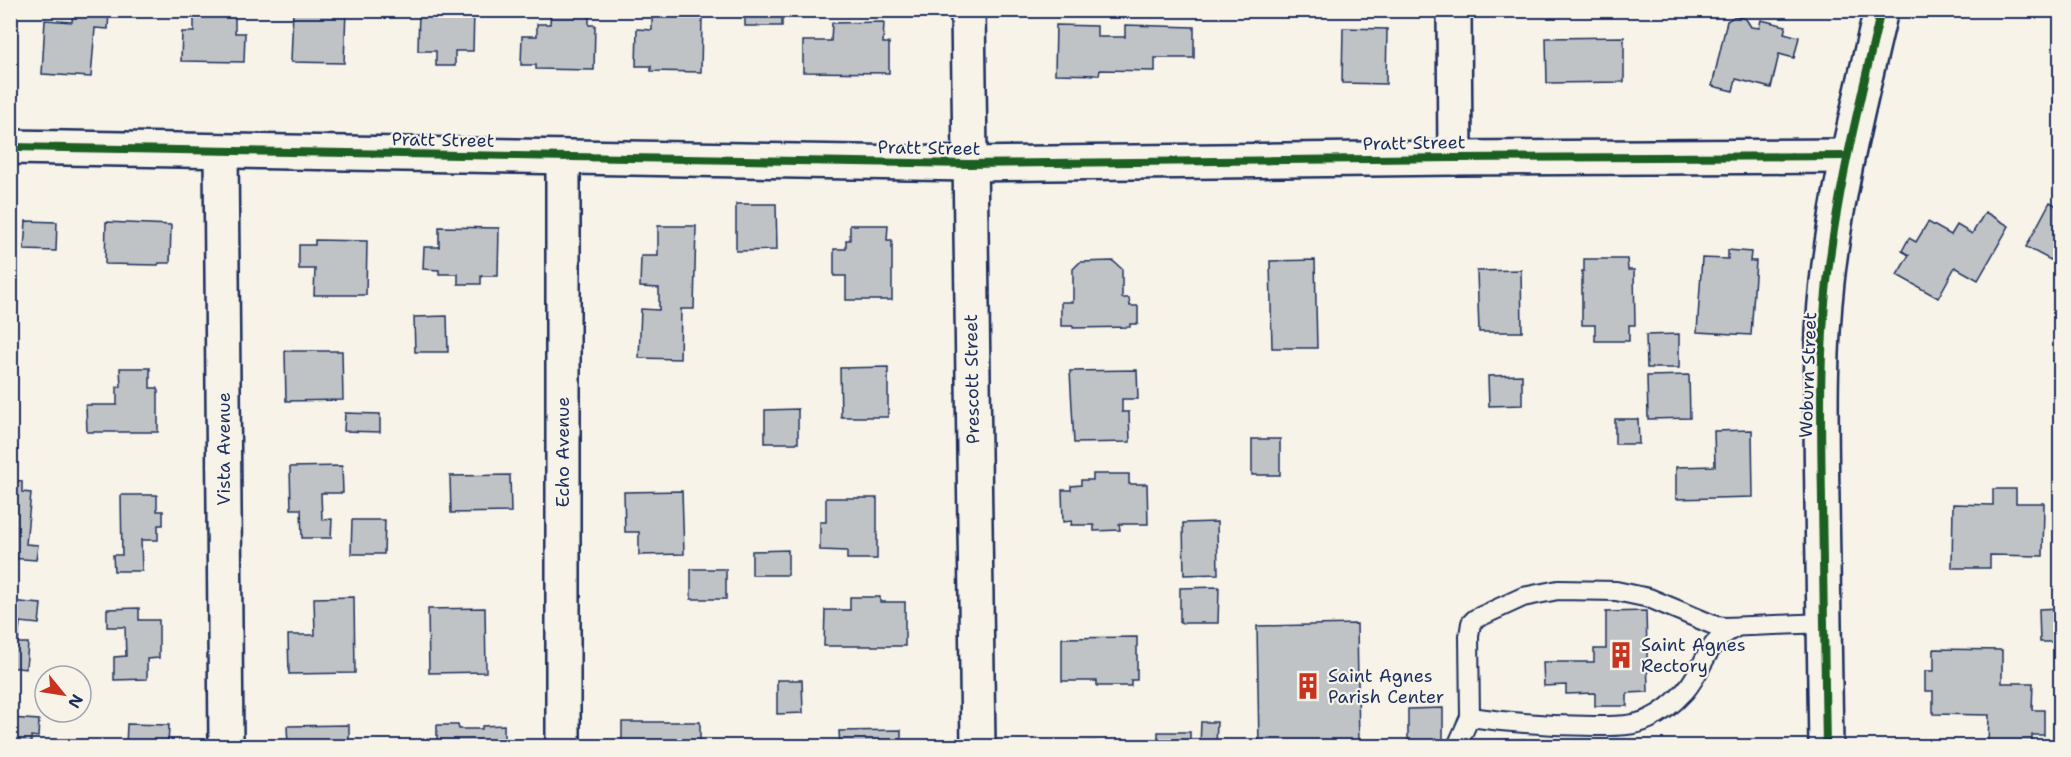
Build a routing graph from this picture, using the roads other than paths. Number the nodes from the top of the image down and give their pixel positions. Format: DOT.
graph roads {
  1 [pos="968,10"];
  2 [pos="1454,10"];
  3 [pos="1881,10"];
  4 [pos="10,147"];
  5 [pos="221,151"];
  6 [pos="1847,156"];
  7 [pos="563,157"];
  8 [pos="1455,158"];
  9 [pos="969,164"];
  10 [pos="1824,623"];
  11 [pos="1735,628"];
  12 [pos="1470,717"];
  13 [pos="226,747"];
  14 [pos="563,747"];
  15 [pos="978,747"];
  16 [pos="1457,747"];
  17 [pos="1826,747"];
  1 -- 9 [label="street, Prescott Street"];
  2 -- 8 [label="street"];
  3 -- 6 [label="street, Woburn Street"];
  4 -- 5 [label="street, Pratt Street"];
  5 -- 7 [label="street, Pratt Street"];
  5 -- 13 [label="street, Vista Avenue"];
  6 -- 8 [label="street, Pratt Street"];
  6 -- 10 [label="street, Woburn Street"];
  7 -- 9 [label="street, Pratt Street"];
  7 -- 14 [label="street, Echo Avenue"];
  8 -- 9 [label="street, Pratt Street"];
  9 -- 15 [label="street, Prescott Street"];
  10 -- 11 [label="lane"];
  10 -- 17 [label="street, Woburn Street"];
  11 -- 12 [label="lane"];
  11 -- 12 [label="lane"];
  12 -- 16 [label="lane"];
}
